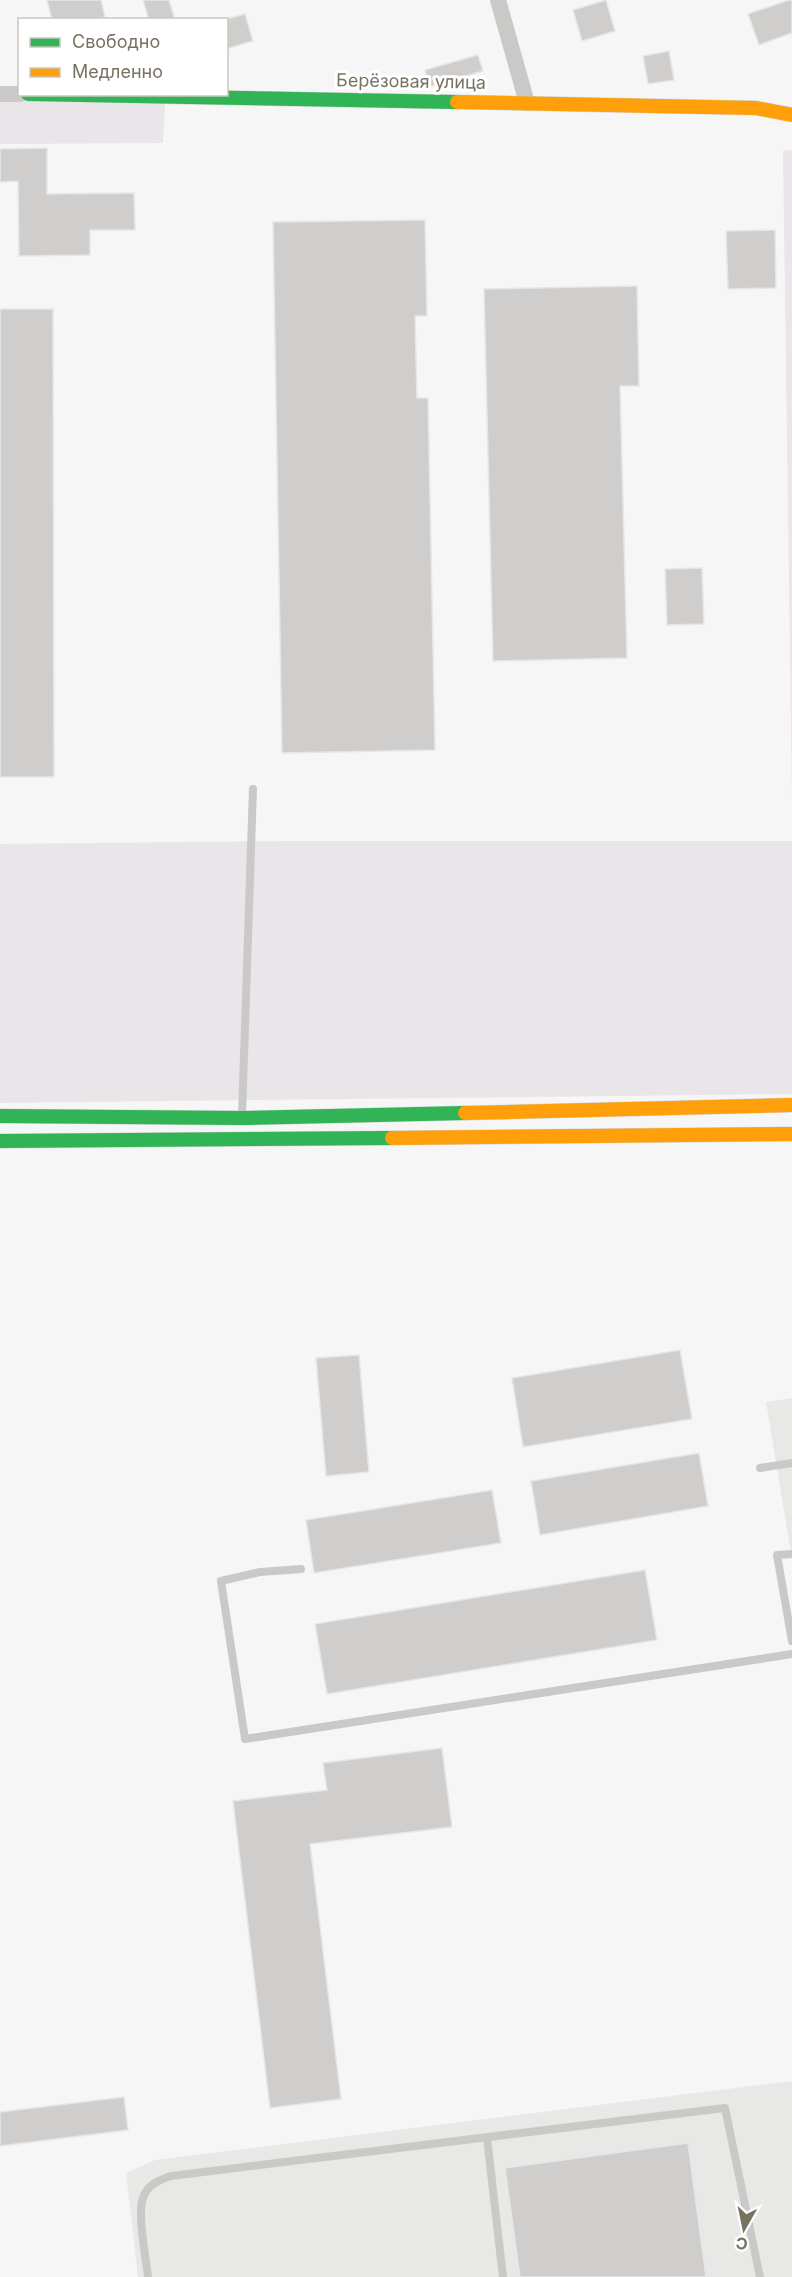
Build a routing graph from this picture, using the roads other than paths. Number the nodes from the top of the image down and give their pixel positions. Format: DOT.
graph roads {
  1 [pos="498,0"];
  2 [pos="0,94"];
  3 [pos="18,94"];
  4 [pos="139,96"];
  5 [pos="528,103"];
  6 [pos="792,115"];
  7 [pos="253,789"];
  8 [pos="792,1105"];
  9 [pos="0,1116"];
  10 [pos="242,1118"];
  11 [pos="792,1134"];
  12 [pos="0,1141"];
  13 [pos="792,1463"];
  14 [pos="760,1468"];
  15 [pos="792,1554"];
  16 [pos="301,1569"];
  17 [pos="792,1641"];
  18 [pos="792,1654"];
  19 [pos="487,2138"];
  20 [pos="148,2277"];
  21 [pos="503,2277"];
  22 [pos="760,2277"];
  1 -- 5 [label="street"];
  2 -- 3 [label="street"];
  4 -- 5 [label="main road, Берёзовая улица"];
  5 -- 6 [label="main road, Берёзовая улица"];
  7 -- 10 [label="lane"];
  8 -- 10 [label="main road"];
  9 -- 10 [label="main road"];
  11 -- 12 [label="main road"];
  13 -- 14 [label="lane"];
  15 -- 17 [label="lane"];
  16 -- 18 [label="lane"];
  19 -- 20 [label="lane"];
  19 -- 21 [label="lane"];
  19 -- 22 [label="lane"];
}
